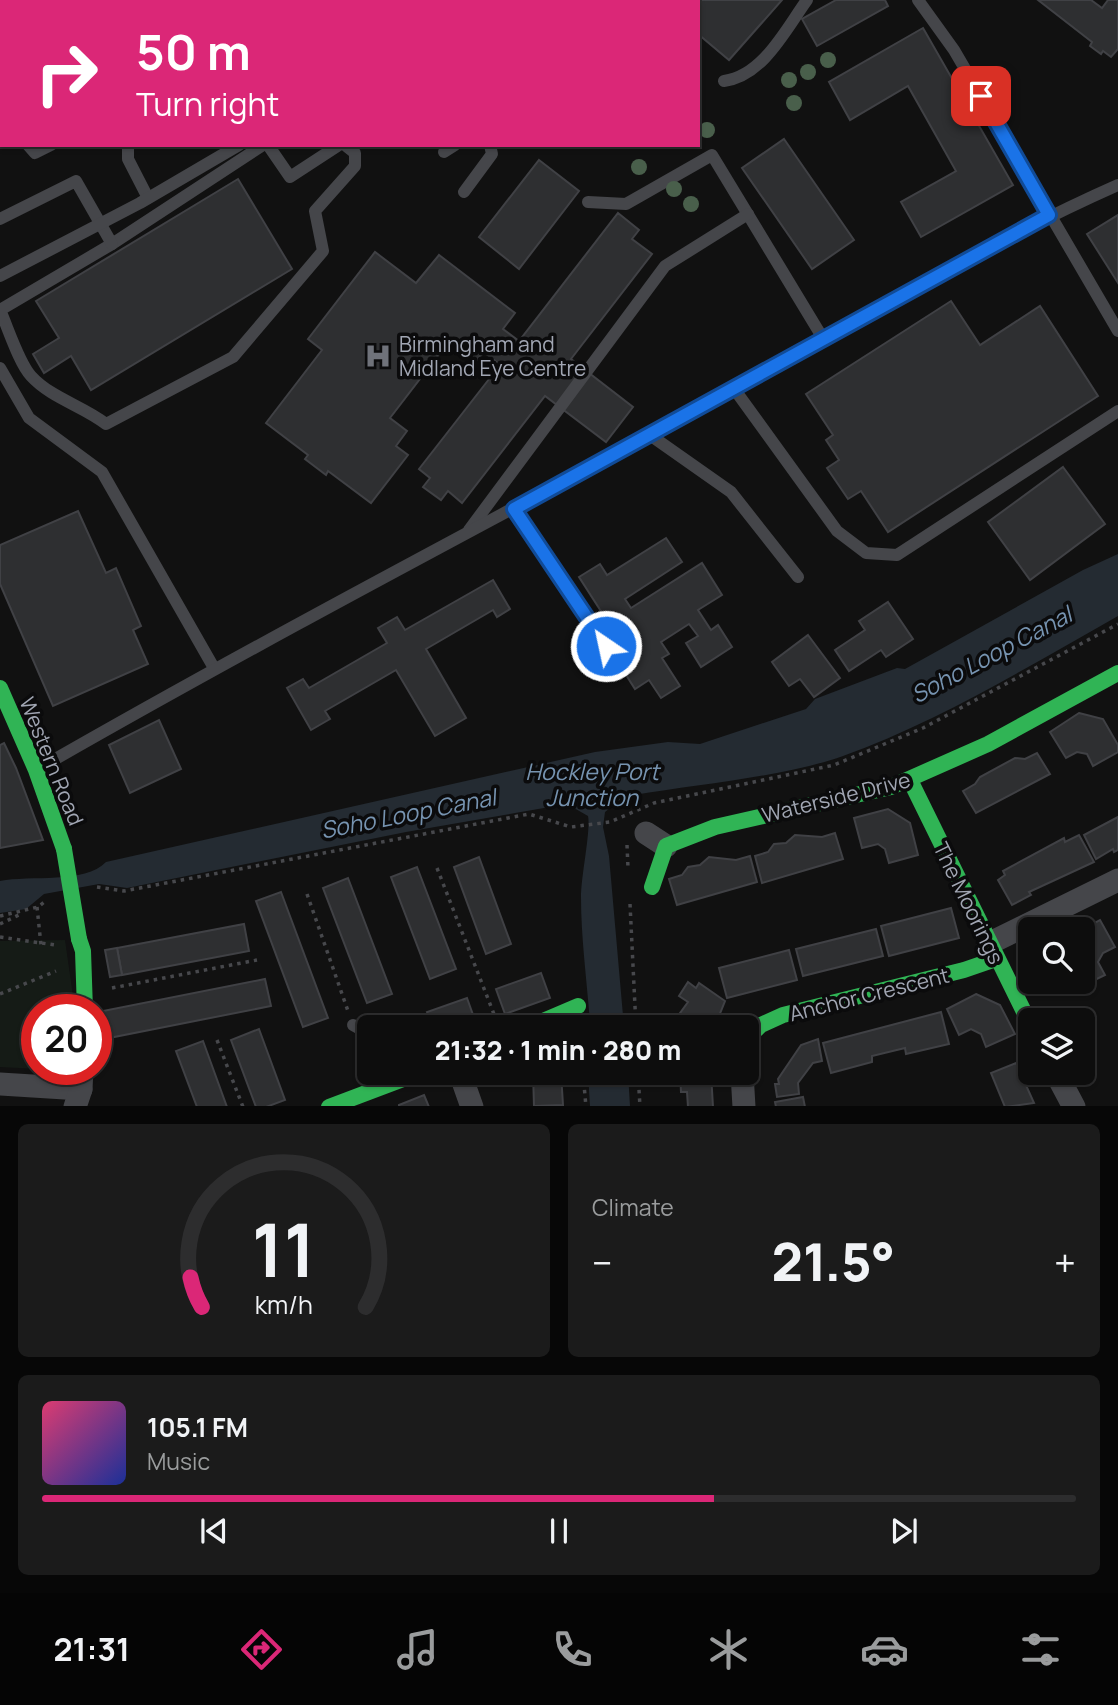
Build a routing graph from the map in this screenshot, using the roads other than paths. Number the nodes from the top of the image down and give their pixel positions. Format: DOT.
graph roads {
  1 [pos="807,0"];
  2 [pos="918,0"];
  3 [pos="724,81"];
  4 [pos="30,147"];
  5 [pos="47,147"];
  6 [pos="128,147"];
  7 [pos="236,147"];
  8 [pos="260,147"];
  9 [pos="269,147"];
  10 [pos="336,147"];
  11 [pos="348,147"];
  12 [pos="490,147"];
  13 [pos="1118,185"];
  14 [pos="464,192"];
  15 [pos="149,198"];
  16 [pos="588,202"];
  17 [pos="748,214"];
  18 [pos="1049,215"];
  19 [pos="0,219"];
  20 [pos="100,224"];
  21 [pos="112,244"];
  22 [pos="0,276"];
  23 [pos="1118,331"];
  24 [pos="824,340"];
  25 [pos="0,368"];
  26 [pos="734,390"];
  27 [pos="1118,411"];
  28 [pos="650,435"];
  29 [pos="514,509"];
  30 [pos="467,533"];
  31 [pos="798,578"];
  32 [pos="606,646"];
  33 [pos="214,668"];
  34 [pos="1116,679"];
  35 [pos="0,688"];
  36 [pos="6,719"];
  37 [pos="36,770"];
  38 [pos="909,780"];
  39 [pos="633,832"];
  40 [pos="666,846"];
  41 [pos="1118,880"];
  42 [pos="652,887"];
  43 [pos="992,951"];
  44 [pos="86,994"];
  45 [pos="578,1006"];
  46 [pos="1022,1008"];
  47 [pos="557,1015"];
  48 [pos="353,1025"];
  49 [pos="357,1027"];
  50 [pos="759,1027"];
  51 [pos="0,1084"];
  52 [pos="375,1085"];
  53 [pos="464,1085"];
  54 [pos="742,1085"];
  55 [pos="1062,1085"];
  56 [pos="79,1088"];
  57 [pos="331,1106"];
  58 [pos="472,1106"];
  59 [pos="744,1106"];
  60 [pos="1072,1106"];
  1 -- 3 [label="lane"];
  2 -- 18 [label="lane"];
  4 -- 5 [label="lane"];
  6 -- 15 [label="lane"];
  7 -- 15 [label="lane"];
  8 -- 21 [label="lane"];
  9 -- 10 [label="lane"];
  11 -- 21 [label="lane"];
  12 -- 14 [label="lane"];
  13 -- 18 [label="lane"];
  15 -- 20 [label="lane"];
  16 -- 17 [label="lane"];
  17 -- 24 [label="lane"];
  17 -- 30 [label="lane"];
  18 -- 23 [label="lane"];
  18 -- 24 [label="lane"];
  19 -- 20 [label="lane"];
  20 -- 21 [label="lane"];
  20 -- 22 [label="lane"];
  24 -- 26 [label="lane"];
  25 -- 33 [label="lane"];
  26 -- 27 [label="lane"];
  26 -- 28 [label="lane"];
  28 -- 29 [label="lane"];
  28 -- 31 [label="lane"];
  29 -- 30 [label="lane"];
  29 -- 32 [label="lane"];
  30 -- 33 [label="lane"];
  33 -- 37 [label="lane"];
  34 -- 38 [label="street, Waterside Drive"];
  35 -- 36 [label="street, Western Road"];
  36 -- 37 [label="street, Western Road"];
  37 -- 44 [label="street, Western Road, bridge"];
  38 -- 40 [label="street, Waterside Drive"];
  38 -- 43 [label="street, The Moorings"];
  39 -- 40 [label="street"];
  40 -- 42 [label="street"];
  41 -- 43 [label="street"];
  43 -- 46 [label="street, The Moorings"];
  43 -- 50 [label="street, Anchor Crescent"];
  45 -- 47 [label="street"];
  48 -- 49 [label="lane"];
  51 -- 56 [label="street"];
  52 -- 57 [label="street"];
  53 -- 58 [label="street"];
  54 -- 59 [label="street"];
  55 -- 60 [label="street"];
}
